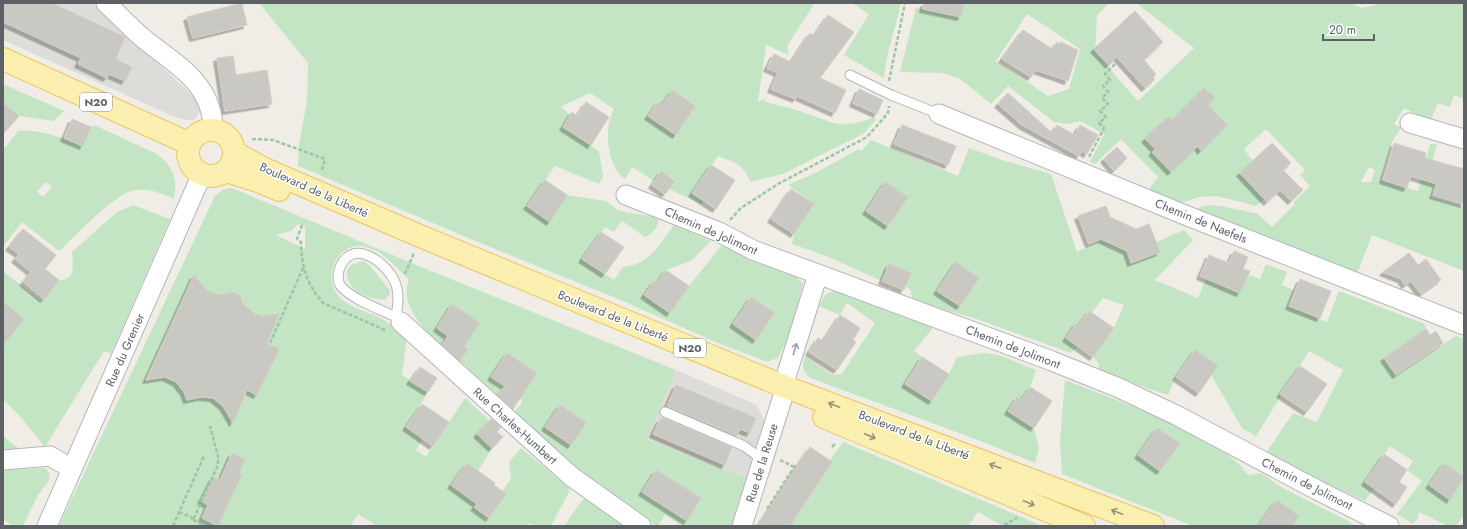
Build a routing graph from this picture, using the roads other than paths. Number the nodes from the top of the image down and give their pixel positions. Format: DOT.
graph roads {
  1 [pos="106,3"];
  2 [pos="3,60"];
  3 [pos="850,75"];
  4 [pos="939,114"];
  5 [pos="1410,123"];
  6 [pos="213,130"];
  7 [pos="1464,139"];
  8 [pos="190,144"];
  9 [pos="235,154"];
  10 [pos="202,174"];
  11 [pos="626,195"];
  12 [pos="818,274"];
  13 [pos="399,319"];
  14 [pos="1464,325"];
  15 [pos="782,393"];
  16 [pos="665,412"];
  17 [pos="3,460"];
  18 [pos="763,460"];
  19 [pos="72,469"];
  20 [pos="46,526"];
  21 [pos="641,526"];
  22 [pos="742,526"];
  23 [pos="1084,526"];
  24 [pos="1153,526"];
  25 [pos="1389,526"];
  1 -- 6 [label="street"];
  2 -- 8 [label="main road, N20"];
  3 -- 4 [label="lane"];
  4 -- 14 [label="street, Chemin de Naefels"];
  5 -- 7 [label="street"];
  6 -- 8 [label="main road"];
  6 -- 9 [label="main road"];
  8 -- 10 [label="main road"];
  9 -- 10 [label="main road, N20"];
  9 -- 15 [label="main road, Boulevard de la Liberté / N20"];
  9 -- 15 [label="main road, Boulevard de la Liberté / N20"];
  10 -- 19 [label="street, Rue du Grenier"];
  11 -- 12 [label="street, Chemin de Jolimont"];
  15 -- 12 [label="street, Rue de la Reuse, one-way"];
  12 -- 25 [label="street, Chemin de Jolimont"];
  13 -- 13 [label="lane, Rue Charles-Humbert"];
  13 -- 21 [label="street, Rue Charles-Humbert"];
  15 -- 18 [label="street, Rue de la Reuse"];
  15 -- 23 [label="main road, Boulevard de la Liberté / N20, one-way"];
  24 -- 15 [label="main road, Boulevard de la Liberté / N20, one-way"];
  16 -- 18 [label="lane"];
  17 -- 19 [label="street"];
  18 -- 22 [label="street, Rue de la Reuse"];
  19 -- 20 [label="street, Rue du Grenier"];
}
